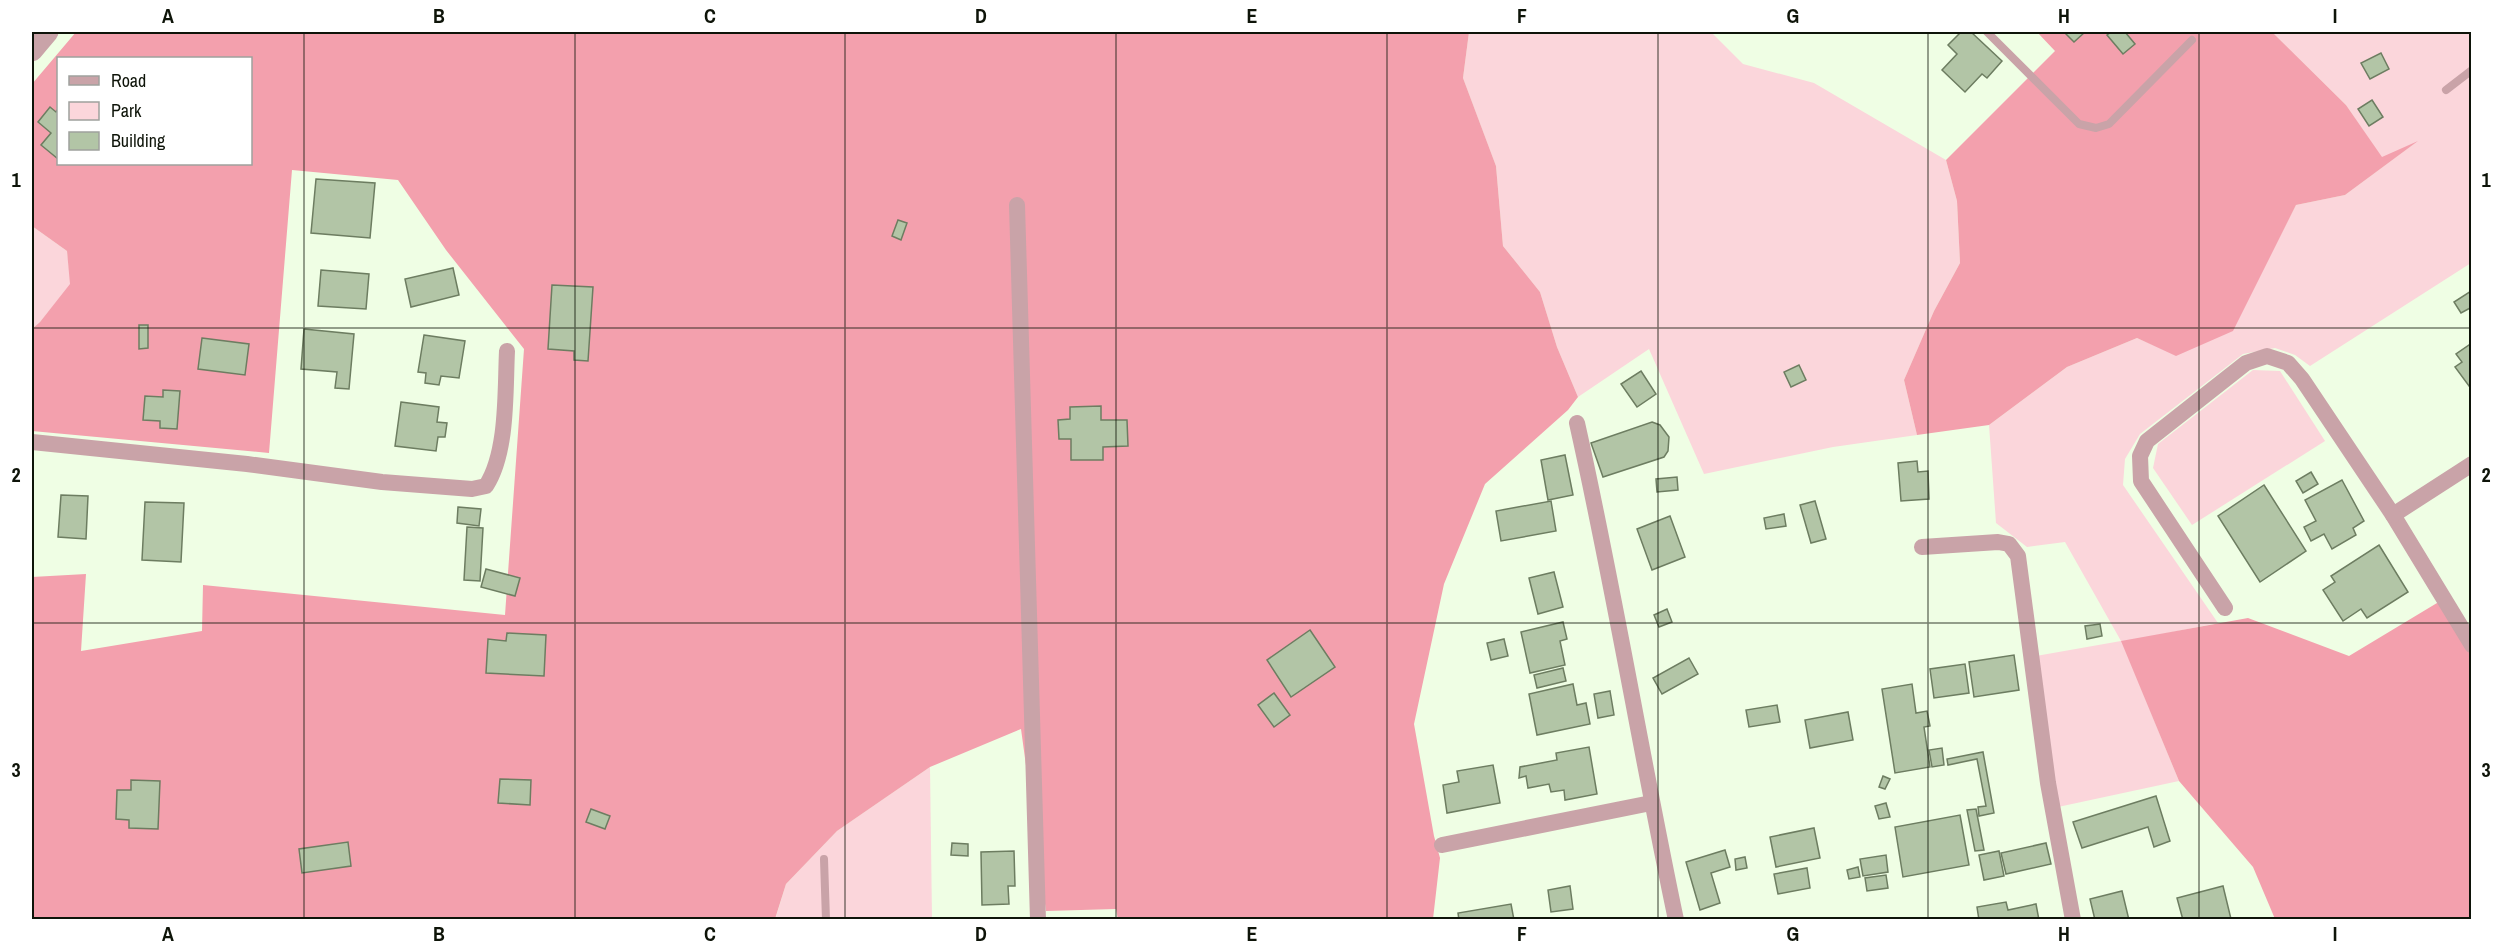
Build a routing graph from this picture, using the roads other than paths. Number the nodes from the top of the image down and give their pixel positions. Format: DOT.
graph roads {
  1 [pos="48,32"];
  2 [pos="1987,32"];
  3 [pos="2192,40"];
  4 [pos="32,51"];
  5 [pos="2472,70"];
  6 [pos="2446,90"];
  7 [pos="1017,205"];
  8 [pos="507,351"];
  9 [pos="1577,423"];
  10 [pos="32,442"];
  11 [pos="2472,464"];
  12 [pos="2393,515"];
  13 [pos="1922,547"];
  14 [pos="2225,608"];
  15 [pos="2472,645"];
  16 [pos="1652,803"];
  17 [pos="1442,844"];
  18 [pos="824,860"];
  19 [pos="826,920"];
  20 [pos="1038,920"];
  21 [pos="1676,920"];
  22 [pos="2073,920"];
  1 -- 4 [label="street"];
  2 -- 3 [label="lane"];
  5 -- 6 [label="lane"];
  7 -- 20 [label="street"];
  8 -- 10 [label="street"];
  9 -- 16 [label="street"];
  11 -- 12 [label="street"];
  12 -- 14 [label="street"];
  12 -- 15 [label="street"];
  13 -- 22 [label="street"];
  16 -- 17 [label="street"];
  16 -- 21 [label="street"];
  18 -- 19 [label="lane"];
}
